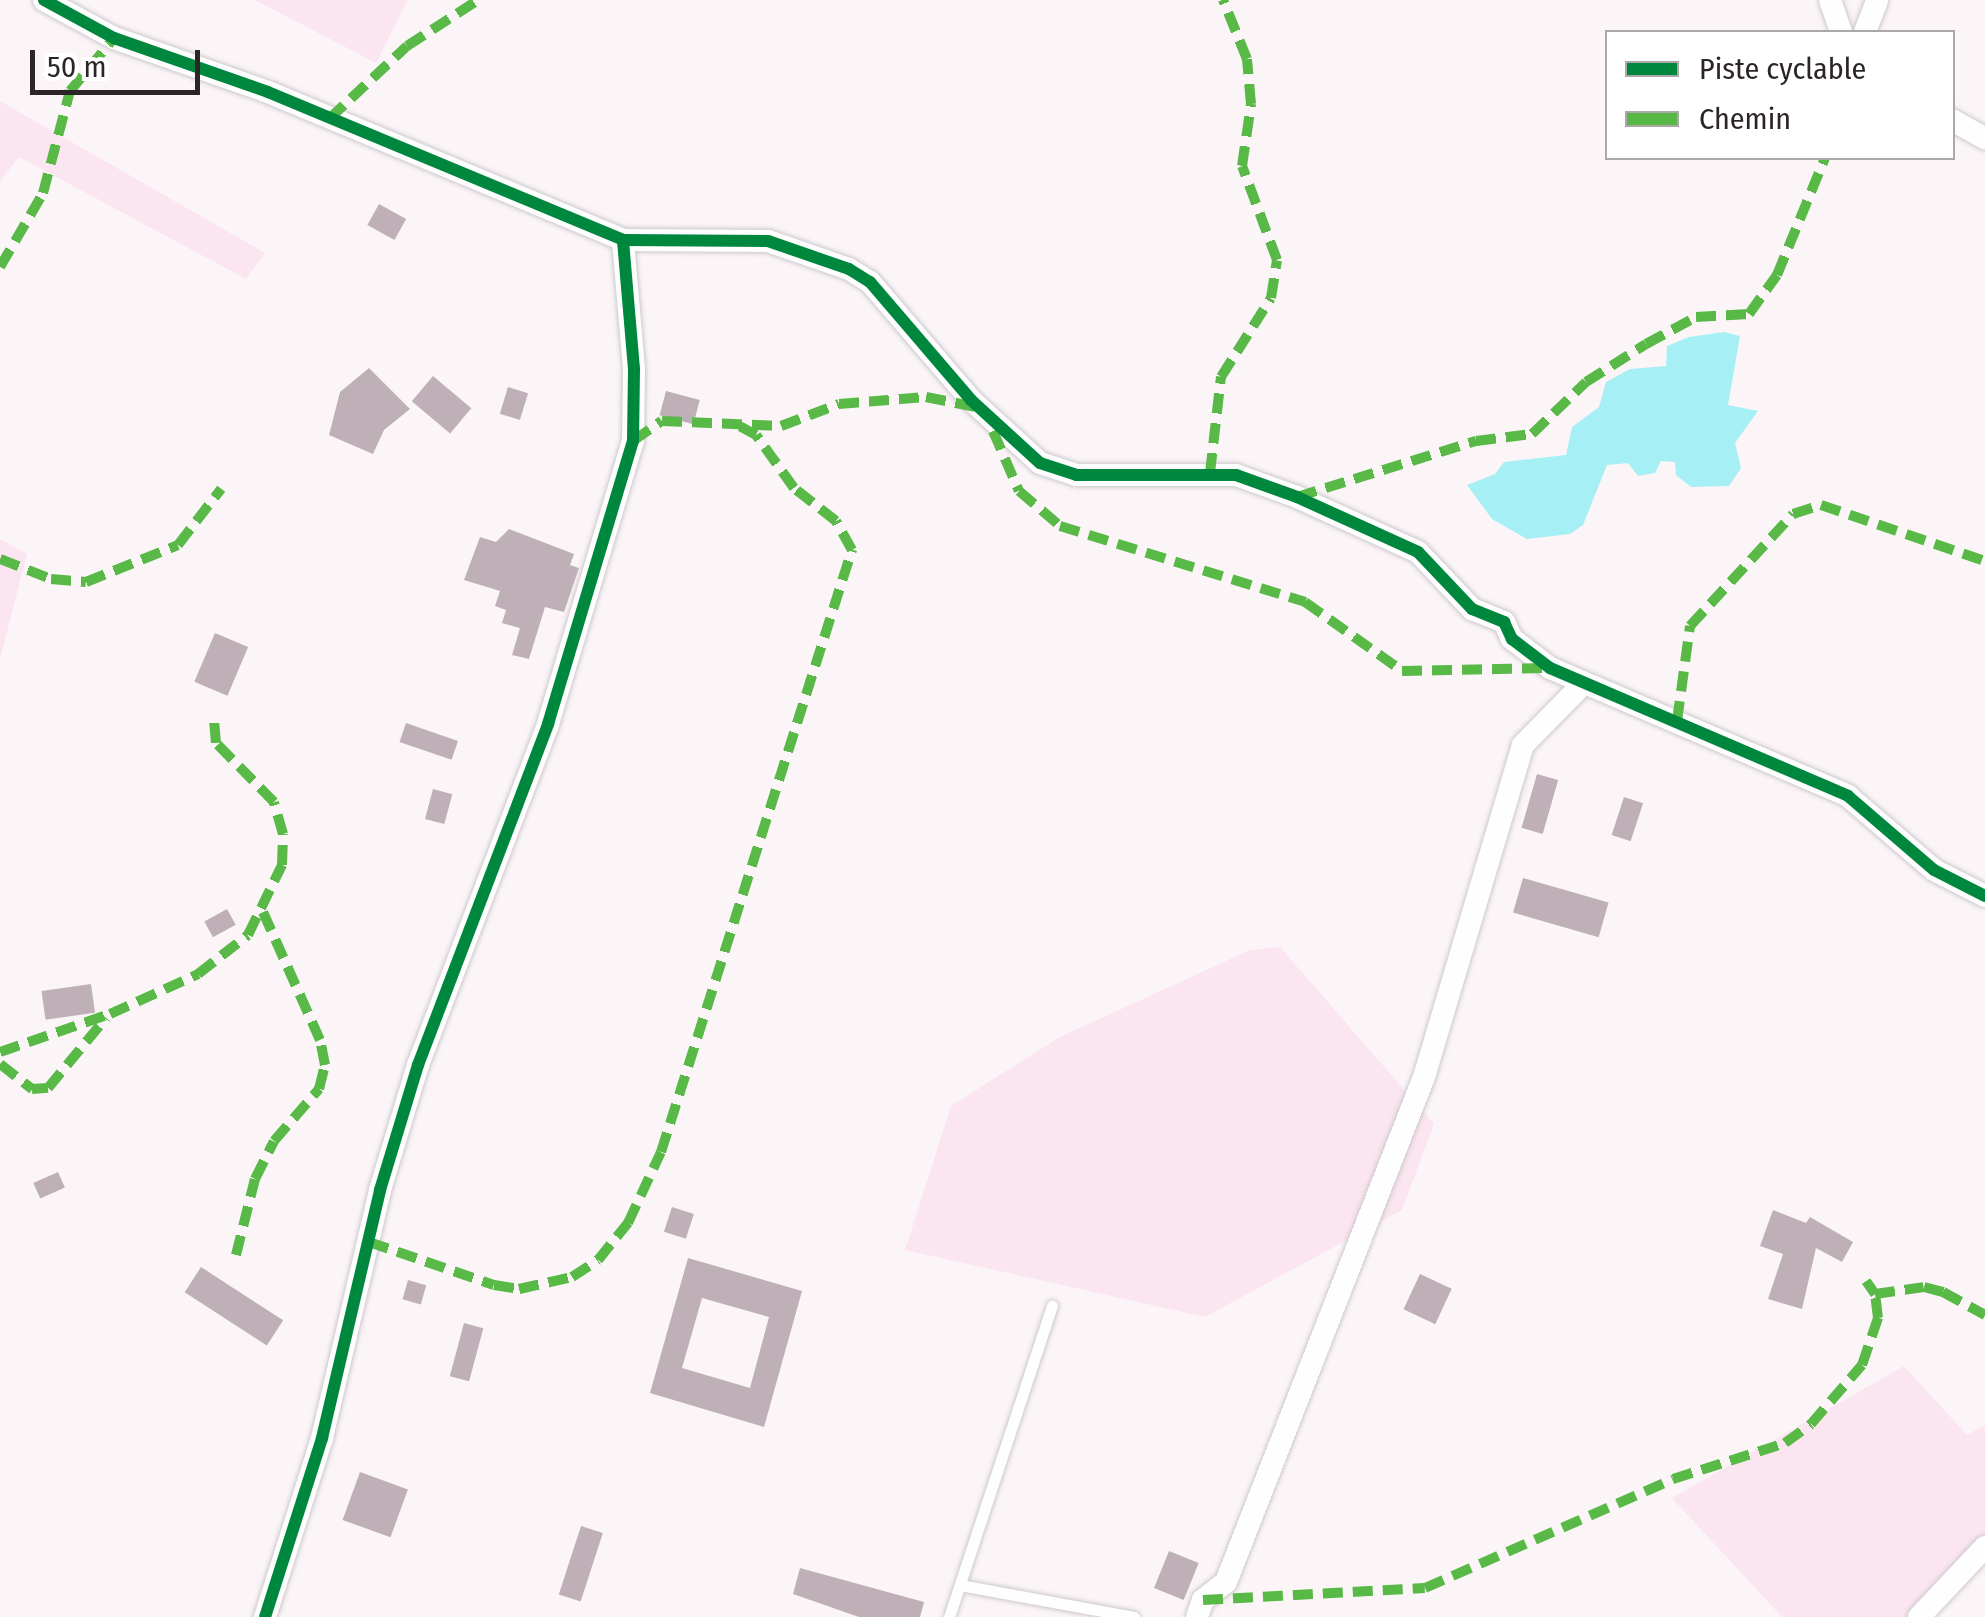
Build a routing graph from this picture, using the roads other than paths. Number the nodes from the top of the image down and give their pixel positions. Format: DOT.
graph roads {
  1 [pos="44,0"];
  2 [pos="1830,0"];
  3 [pos="1877,0"];
  4 [pos="1840,30"];
  5 [pos="1866,30"];
  6 [pos="1955,122"];
  7 [pos="1985,138"];
  8 [pos="623,240"];
  9 [pos="1582,685"];
  10 [pos="1985,896"];
  11 [pos="1052,1306"];
  12 [pos="1985,1547"];
  13 [pos="960,1585"];
  14 [pos="265,1617"];
  15 [pos="949,1617"];
  16 [pos="1134,1617"];
  17 [pos="1198,1617"];
  18 [pos="1919,1617"];
  1 -- 8 [label="street"];
  2 -- 4 [label="street"];
  3 -- 5 [label="street"];
  6 -- 7 [label="street"];
  8 -- 9 [label="street"];
  8 -- 14 [label="street"];
  9 -- 10 [label="street"];
  9 -- 17 [label="street"];
  11 -- 13 [label="lane"];
  12 -- 18 [label="street"];
  13 -- 15 [label="lane"];
  13 -- 16 [label="lane"];
}
